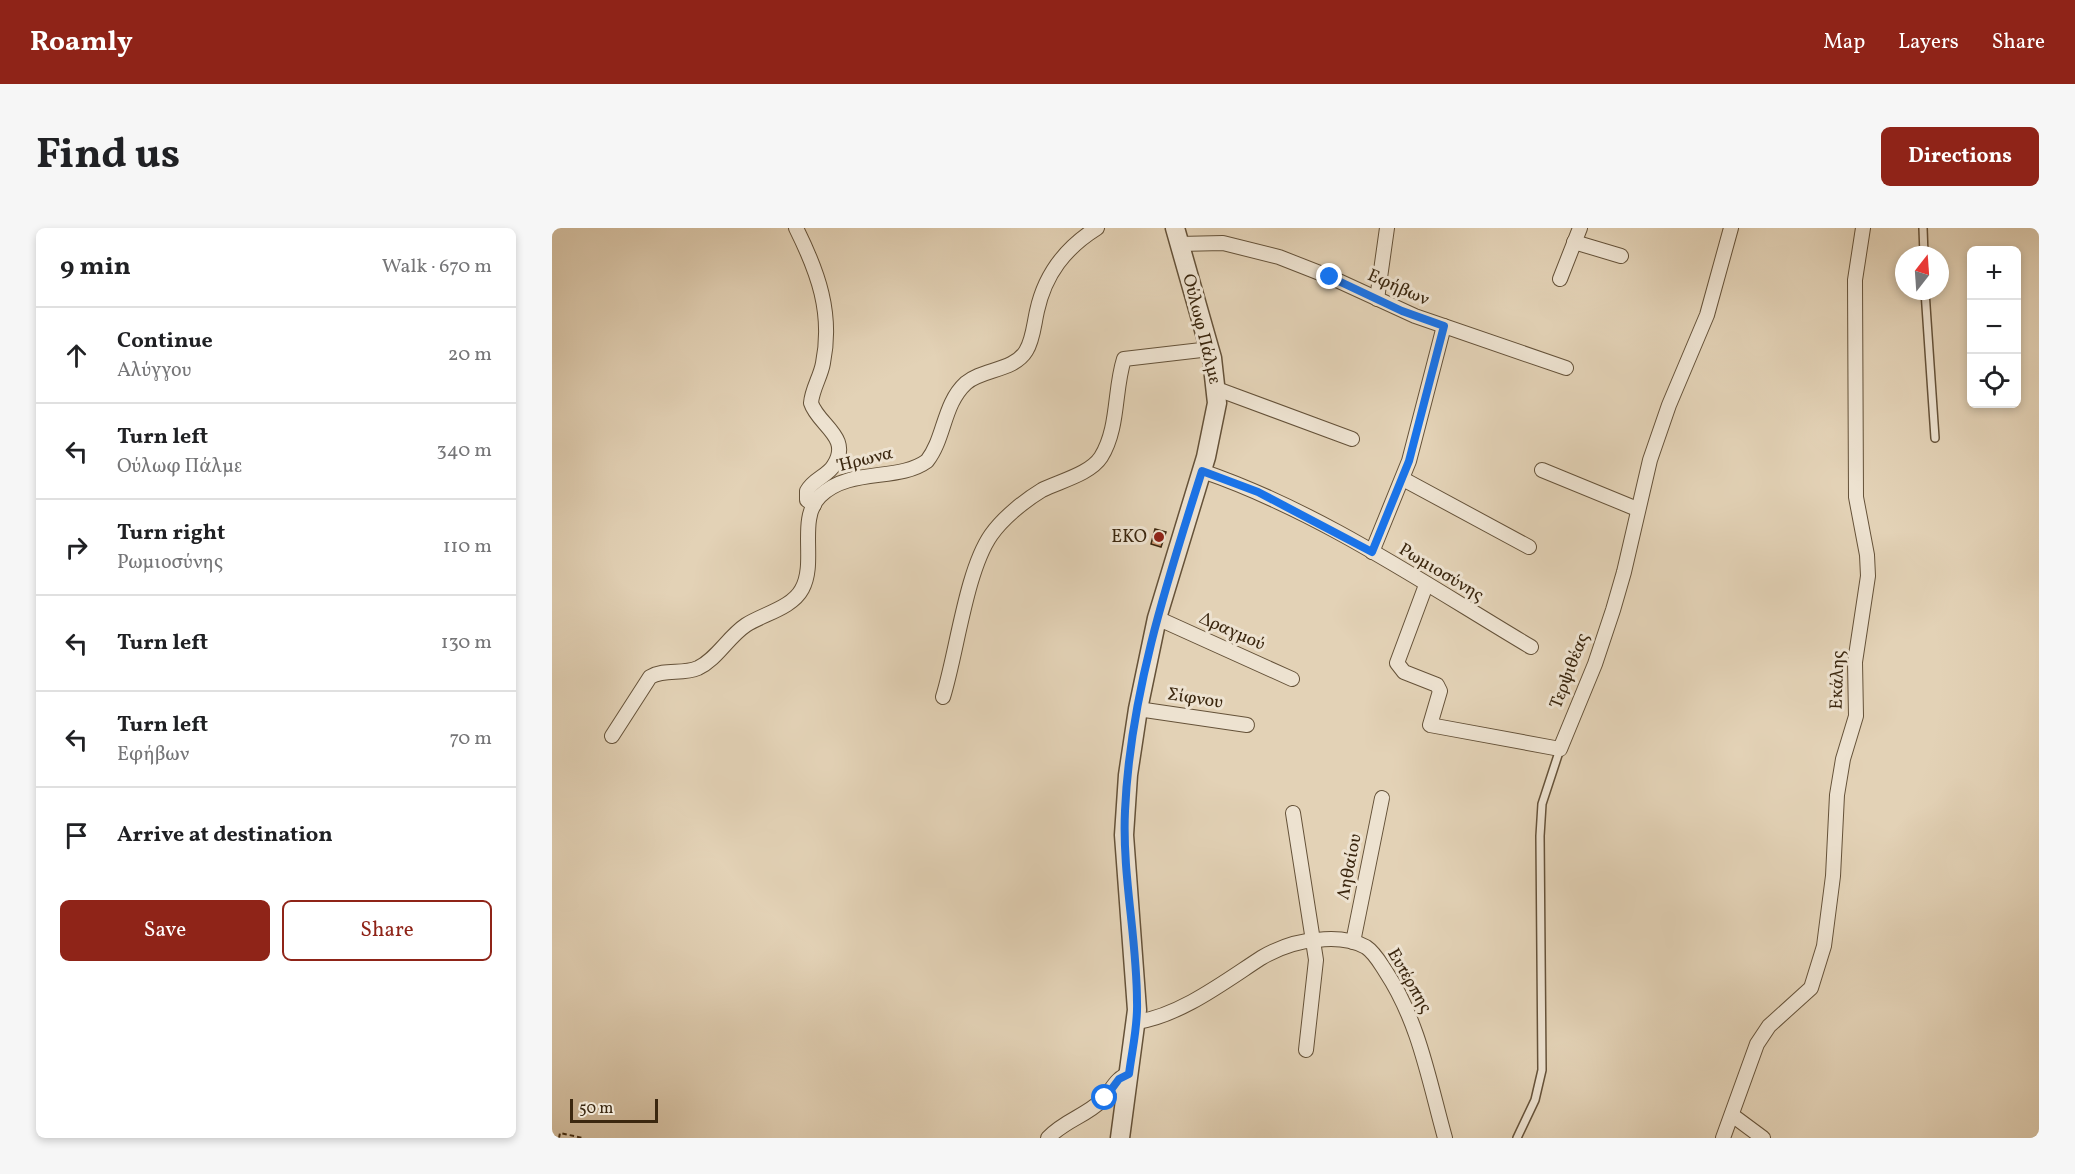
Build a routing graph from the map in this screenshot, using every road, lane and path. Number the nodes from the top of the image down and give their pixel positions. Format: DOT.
graph roads {
  1 [pos="796,228"];
  2 [pos="1098,228"];
  3 [pos="1387,228"];
  4 [pos="1580,228"];
  5 [pos="1731,228"];
  6 [pos="1863,228"];
  7 [pos="1923,228"];
  8 [pos="1177,236"];
  9 [pos="1574,242"];
  10 [pos="1924,246"];
  11 [pos="1621,256"];
  12 [pos="1560,279"];
  13 [pos="1377,299"];
  14 [pos="1926,300"];
  15 [pos="1444,326"];
  16 [pos="1210,349"];
  17 [pos="1566,368"];
  18 [pos="1217,389"];
  19 [pos="1935,438"];
  20 [pos="1352,439"];
  21 [pos="1542,470"];
  22 [pos="1202,471"];
  23 [pos="1402,479"];
  24 [pos="814,505"];
  25 [pos="1636,509"];
  26 [pos="1529,547"];
  27 [pos="1372,552"];
  28 [pos="1426,585"];
  29 [pos="1157,618"];
  30 [pos="1531,647"];
  31 [pos="1292,679"];
  32 [pos="943,697"];
  33 [pos="1138,709"];
  34 [pos="1247,726"];
  35 [pos="612,736"];
  36 [pos="1560,749"];
  37 [pos="1382,798"];
  38 [pos="1293,813"];
  39 [pos="1314,940"];
  40 [pos="1353,942"];
  41 [pos="1137,1022"];
  42 [pos="1306,1050"];
  43 [pos="1129,1074"];
  44 [pos="1732,1115"];
  45 [pos="559,1138"];
  46 [pos="583,1138"];
  47 [pos="1048,1138"];
  48 [pos="1120,1138"];
  49 [pos="1445,1138"];
  50 [pos="1517,1138"];
  51 [pos="1723,1138"];
  52 [pos="1762,1138"];
  1 -- 24 [label="street"];
  2 -- 24 [label="street, Ήρωνα"];
  3 -- 13 [label="street"];
  4 -- 9 [label="street"];
  5 -- 25 [label="street, Τερψιθέας"];
  6 -- 44 [label="street, Εκάλης"];
  7 -- 10 [label="lane"];
  8 -- 13 [label="street, Εφήβων"];
  8 -- 16 [label="street, Ούλωφ Πάλμε"];
  9 -- 11 [label="street"];
  9 -- 12 [label="street"];
  13 -- 15 [label="street, Εφήβων"];
  14 -- 19 [label="lane"];
  15 -- 17 [label="street, Εφήβων"];
  15 -- 23 [label="street"];
  16 -- 18 [label="street, Ούλωφ Πάλμε"];
  16 -- 32 [label="street"];
  18 -- 20 [label="street"];
  18 -- 22 [label="street, Ούλωφ Πάλμε"];
  21 -- 25 [label="street"];
  22 -- 27 [label="street, Ρωμιοσύνης"];
  22 -- 29 [label="street, Ούλωφ Πάλμε"];
  23 -- 26 [label="street"];
  23 -- 27 [label="street"];
  24 -- 35 [label="street"];
  25 -- 36 [label="street, Τερψιθέας"];
  27 -- 28 [label="street, Ρωμιοσύνης"];
  28 -- 30 [label="street, Ρωμιοσύνης"];
  28 -- 36 [label="street"];
  29 -- 31 [label="street, Δραγμού"];
  29 -- 33 [label="street, Ούλωφ Πάλμε"];
  33 -- 34 [label="street, Σίφνου"];
  33 -- 41 [label="street, Ούλωφ Πάλμε"];
  36 -- 50 [label="lane, Τερψιθέας"];
  37 -- 40 [label="street, Ληθαίου"];
  38 -- 39 [label="street"];
  39 -- 40 [label="street"];
  39 -- 41 [label="street"];
  39 -- 42 [label="street"];
  40 -- 49 [label="street, Ευτέρπης"];
  41 -- 43 [label="street, Ούλωφ Πάλμε"];
  43 -- 47 [label="street"];
  43 -- 48 [label="street, Ούλωφ Πάλμε"];
  44 -- 51 [label="street, Εκάλης"];
  44 -- 52 [label="street"];
  45 -- 46 [label="path"];
}
